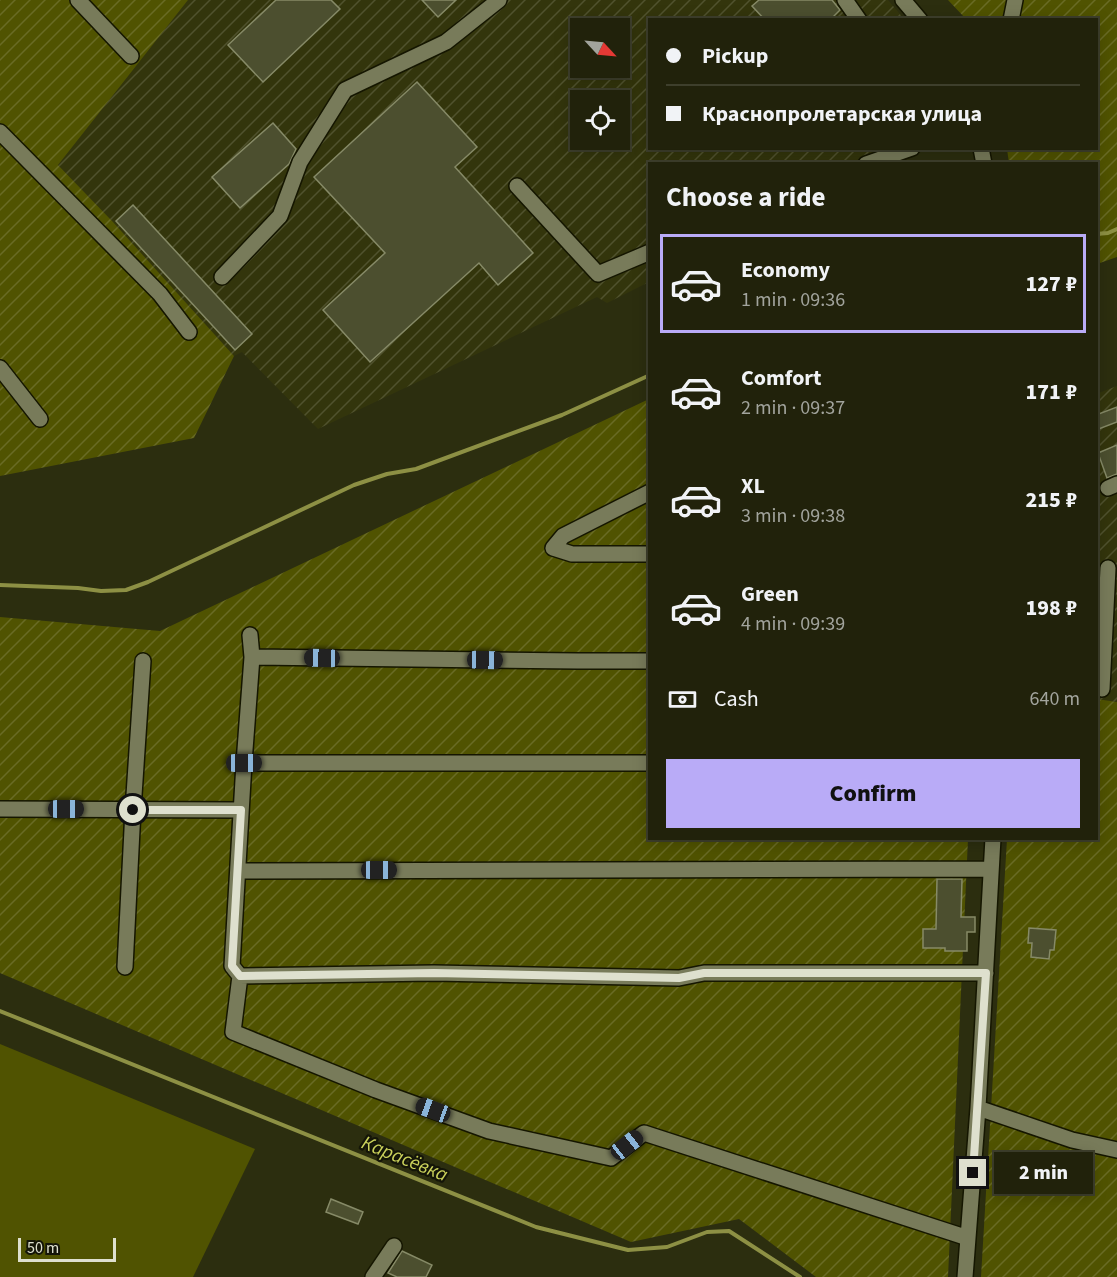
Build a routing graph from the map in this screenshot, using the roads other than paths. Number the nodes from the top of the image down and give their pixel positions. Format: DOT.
graph roads {
  1 [pos="78,0"];
  2 [pos="500,0"];
  3 [pos="844,0"];
  4 [pos="903,0"];
  5 [pos="1015,0"];
  6 [pos="858,18"];
  7 [pos="918,18"];
  8 [pos="1011,18"];
  9 [pos="131,56"];
  10 [pos="0,132"];
  11 [pos="906,150"];
  12 [pos="872,162"];
  13 [pos="517,186"];
  14 [pos="648,253"];
  15 [pos="222,277"];
  16 [pos="189,332"];
  17 [pos="0,368"];
  18 [pos="40,420"];
  19 [pos="648,493"];
  20 [pos="648,554"];
  21 [pos="1108,568"];
  22 [pos="250,634"];
  23 [pos="252,657"];
  24 [pos="143,661"];
  25 [pos="648,661"];
  26 [pos="1105,690"];
  27 [pos="244,763"];
  28 [pos="648,763"];
  29 [pos="0,809"];
  30 [pos="133,810"];
  31 [pos="241,810"];
  32 [pos="993,840"];
  33 [pos="991,869"];
  34 [pos="238,871"];
  35 [pos="125,967"];
  36 [pos="986,973"];
  37 [pos="240,976"];
  38 [pos="978,1108"];
  39 [pos="1117,1150"];
  40 [pos="968,1238"];
  41 [pos="394,1246"];
  42 [pos="373,1277"];
  43 [pos="965,1277"];
  1 -- 9 [label="street"];
  2 -- 15 [label="street"];
  3 -- 6 [label="street"];
  4 -- 7 [label="street"];
  5 -- 8 [label="street"];
  10 -- 16 [label="street"];
  11 -- 12 [label="street"];
  13 -- 14 [label="street"];
  17 -- 18 [label="street"];
  19 -- 20 [label="street"];
  21 -- 26 [label="street"];
  22 -- 23 [label="street"];
  23 -- 25 [label="street"];
  23 -- 27 [label="street"];
  24 -- 30 [label="street"];
  27 -- 28 [label="street"];
  27 -- 31 [label="street"];
  29 -- 30 [label="street"];
  30 -- 31 [label="street"];
  30 -- 35 [label="street"];
  31 -- 34 [label="street"];
  32 -- 33 [label="street"];
  33 -- 34 [label="street"];
  33 -- 36 [label="street"];
  34 -- 37 [label="street"];
  36 -- 37 [label="street"];
  36 -- 38 [label="street"];
  37 -- 40 [label="street"];
  38 -- 39 [label="street"];
  38 -- 40 [label="street"];
  40 -- 43 [label="street"];
  41 -- 42 [label="street"];
}
